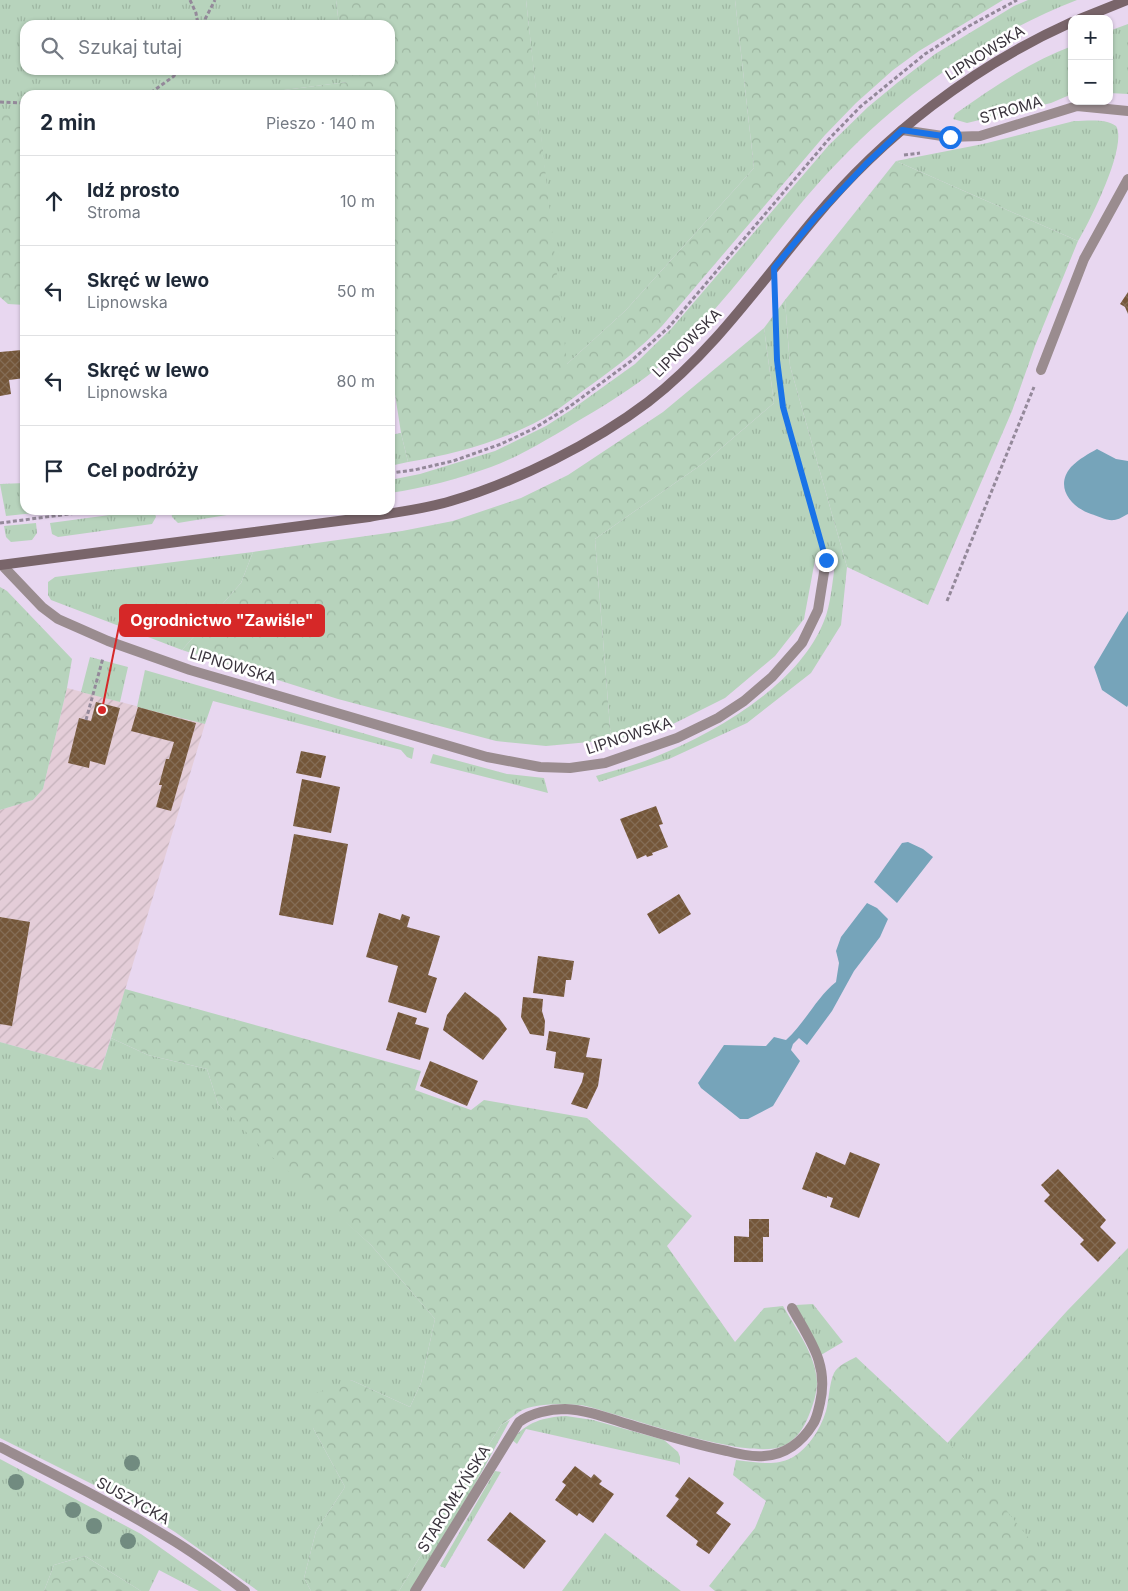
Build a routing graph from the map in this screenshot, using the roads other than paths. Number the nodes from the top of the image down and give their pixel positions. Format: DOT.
graph roads {
  1 [pos="1127,0"];
  2 [pos="1090,15"];
  3 [pos="1068,24"];
  4 [pos="1128,111"];
  5 [pos="902,130"];
  6 [pos="1128,178"];
  7 [pos="1041,370"];
  8 [pos="395,512"];
  9 [pos="380,515"];
  10 [pos="826,560"];
  11 [pos="1,565"];
  12 [pos="792,1308"];
  13 [pos="0,1447"];
  14 [pos="245,1591"];
  15 [pos="415,1591"];
  1 -- 2 [label="main road"];
  3 -- 5 [label="main road, LIPNOWSKA"];
  4 -- 5 [label="street, STROMA"];
  5 -- 8 [label="main road, LIPNOWSKA"];
  6 -- 7 [label="street"];
  9 -- 11 [label="main road, LIPNOWSKA"];
  10 -- 11 [label="street, LIPNOWSKA"];
  12 -- 15 [label="street, STAROMŁYŃSKA"];
  13 -- 14 [label="street, SUSZYCKA"];
}
